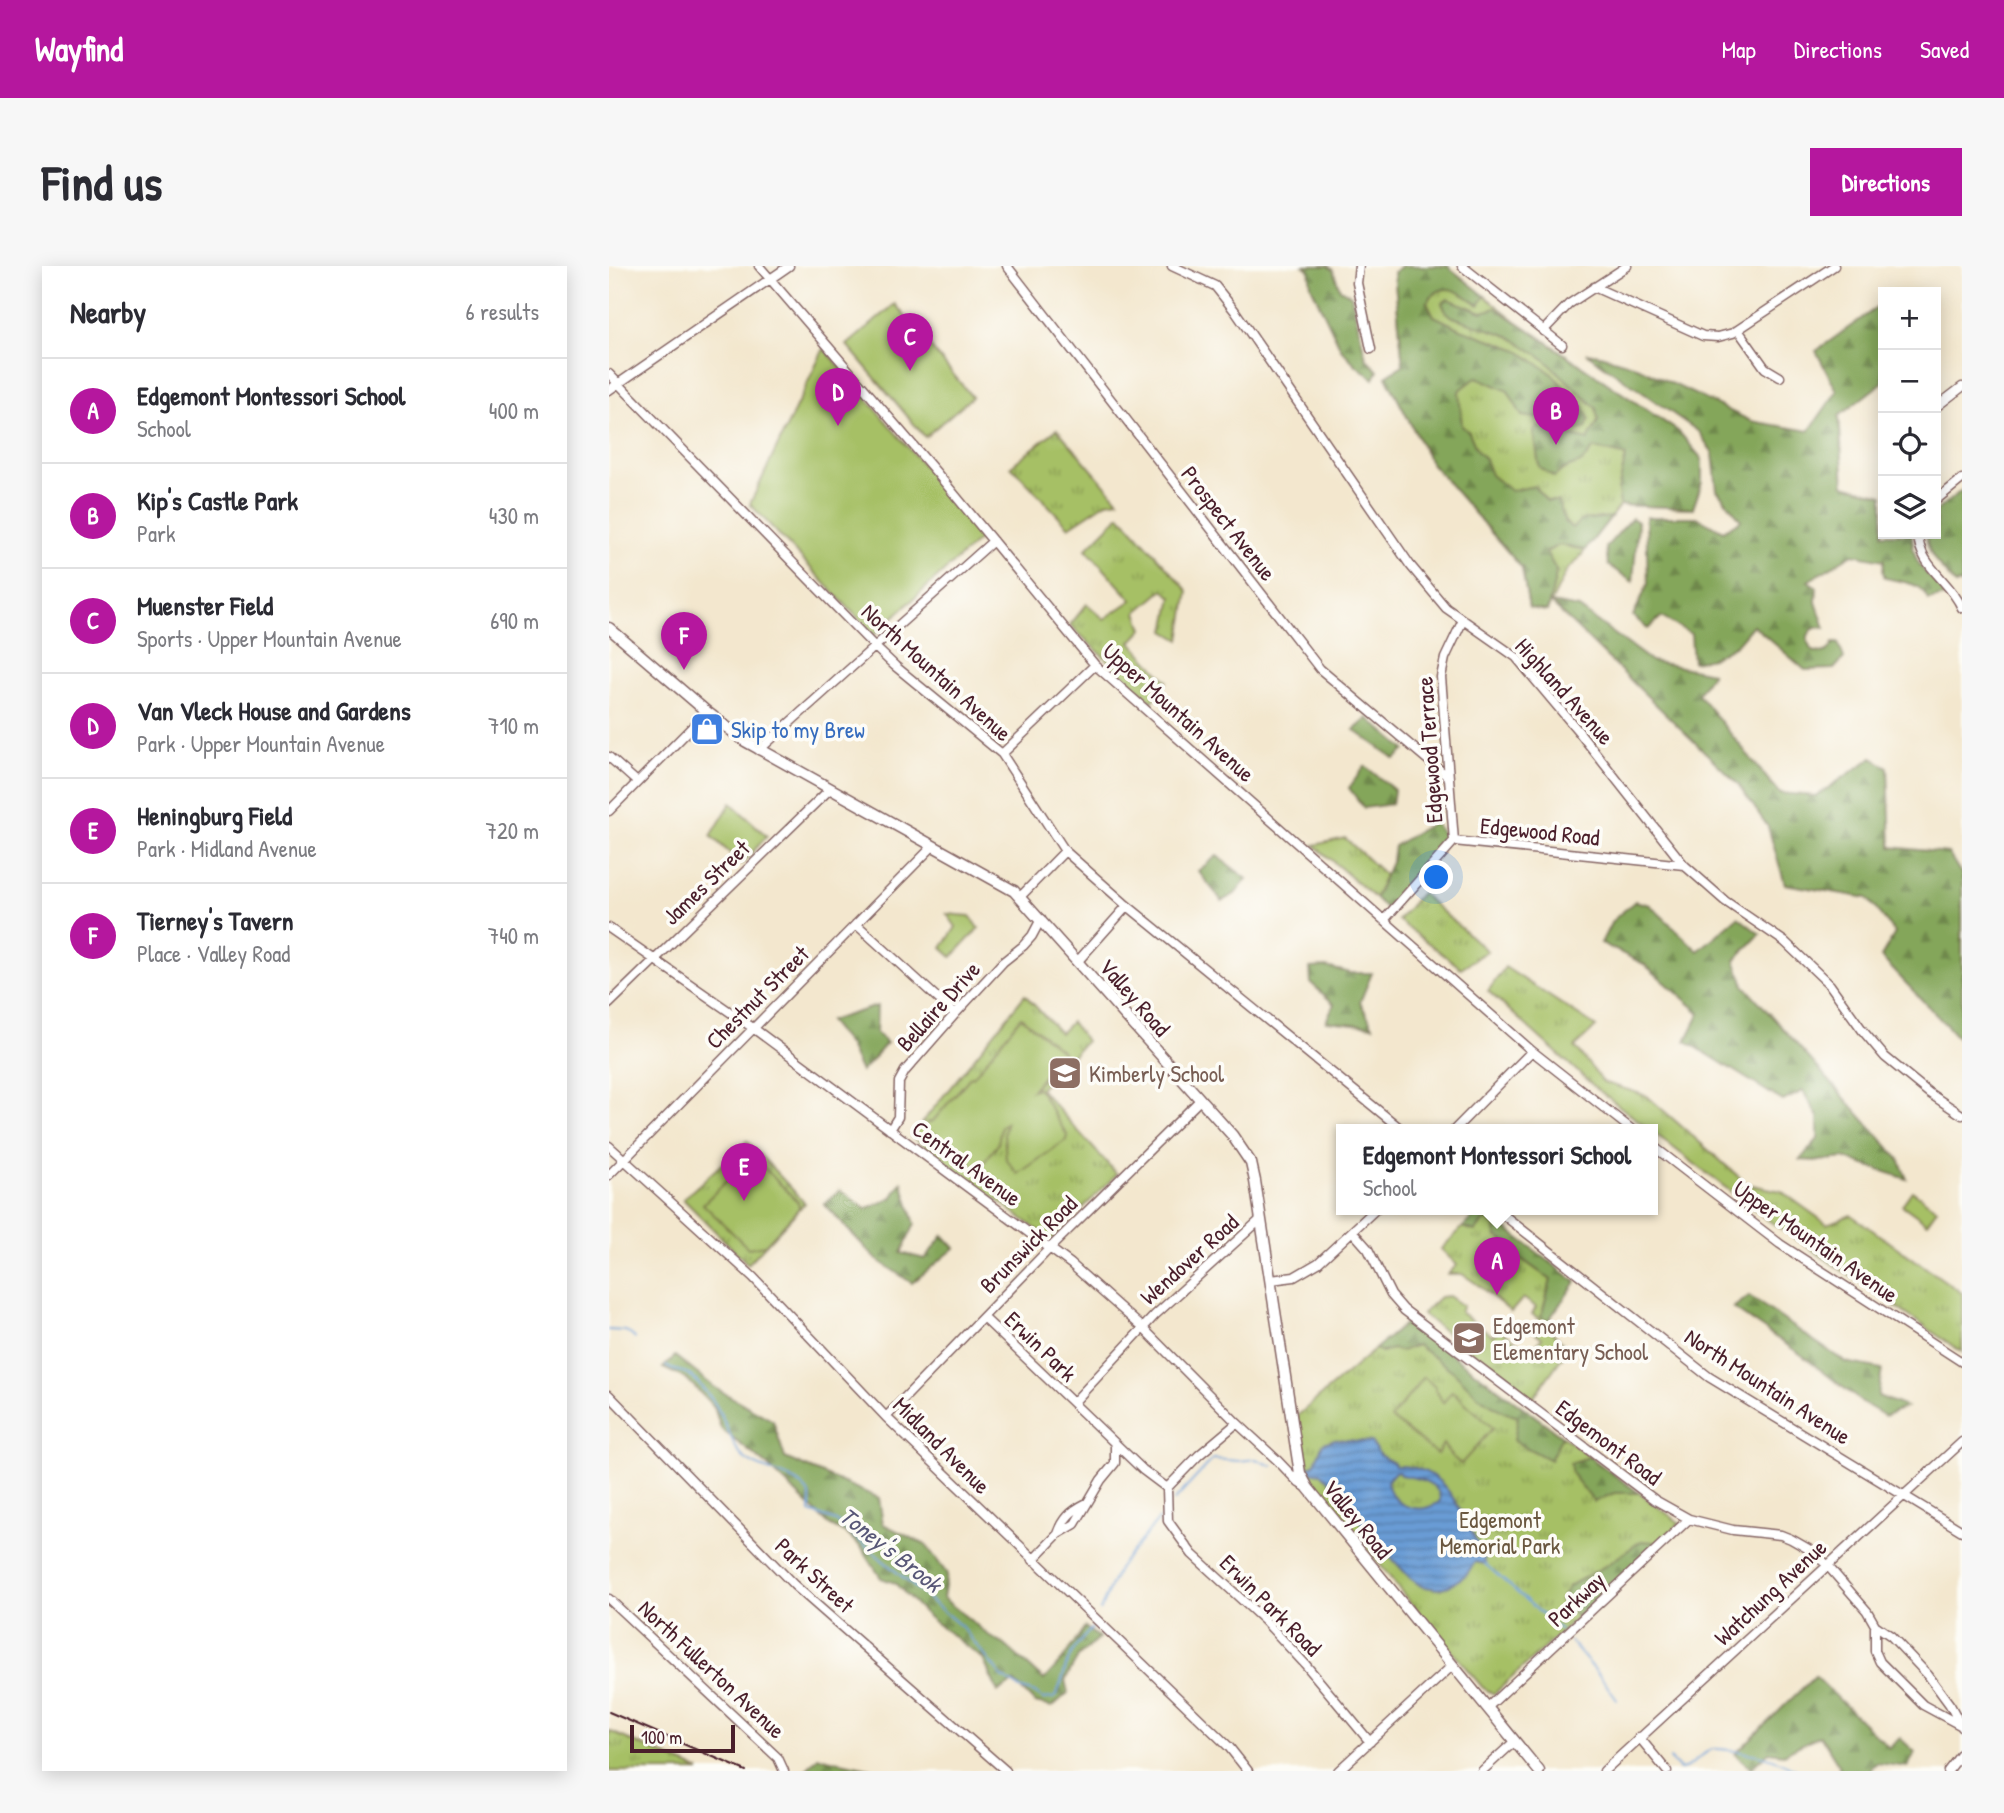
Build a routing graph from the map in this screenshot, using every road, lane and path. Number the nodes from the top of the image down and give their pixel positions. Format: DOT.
graph roads {
  1 [pos="759,266"];
  2 [pos="789,266"];
  3 [pos="1007,266"];
  4 [pos="1172,266"];
  5 [pos="1359,266"];
  6 [pos="1462,266"];
  7 [pos="1627,266"];
  8 [pos="1835,266"];
  9 [pos="1473,270"];
  10 [pos="770,279"];
  11 [pos="1594,288"];
  12 [pos="1738,330"];
  13 [pos="1542,331"];
  14 [pos="1562,345"];
  15 [pos="1371,349"];
  16 [pos="609,374"];
  17 [pos="1780,377"];
  18 [pos="619,383"];
  19 [pos="1962,387"];
  20 [pos="609,390"];
  21 [pos="1941,403"];
  22 [pos="1962,479"];
  23 [pos="1941,496"];
  24 [pos="1919,539"];
  25 [pos="993,541"];
  26 [pos="1962,608"];
  27 [pos="1463,620"];
  28 [pos="609,628"];
  29 [pos="875,647"];
  30 [pos="1095,665"];
  31 [pos="707,712"];
  32 [pos="759,750"];
  33 [pos="1002,754"];
  34 [pos="609,757"];
  35 [pos="1448,777"];
  36 [pos="637,782"];
  37 [pos="830,789"];
  38 [pos="609,811"];
  39 [pos="1454,841"];
  40 [pos="933,846"];
  41 [pos="1065,851"];
  42 [pos="1684,865"];
  43 [pos="1020,897"];
  44 [pos="1127,906"];
  45 [pos="1041,919"];
  46 [pos="1384,920"];
  47 [pos="856,924"];
  48 [pos="609,928"];
  49 [pos="655,959"];
  50 [pos="1078,961"];
  51 [pos="609,1004"];
  52 [pos="955,1014"];
  53 [pos="753,1028"];
  54 [pos="1532,1051"];
  55 [pos="1200,1100"];
  56 [pos="1962,1115"];
  57 [pos="1395,1124"];
  58 [pos="1460,1124"];
  59 [pos="1625,1124"];
  60 [pos="890,1130"];
  61 [pos="609,1146"];
  62 [pos="1658,1150"];
  63 [pos="624,1160"];
  64 [pos="609,1175"];
  65 [pos="1370,1215"];
  66 [pos="1504,1215"];
  67 [pos="1261,1219"];
  68 [pos="1353,1232"];
  69 [pos="1050,1248"];
  70 [pos="1271,1280"];
  71 [pos="983,1317"];
  72 [pos="1143,1328"];
  73 [pos="1962,1362"];
  74 [pos="609,1395"];
  75 [pos="1073,1403"];
  76 [pos="886,1417"];
  77 [pos="1237,1423"];
  78 [pos="1962,1442"];
  79 [pos="1115,1443"];
  80 [pos="1277,1460"];
  81 [pos="1298,1461"];
  82 [pos="1115,1463"];
  83 [pos="1136,1463"];
  84 [pos="1167,1488"];
  85 [pos="1308,1488"];
  86 [pos="1904,1495"];
  87 [pos="1689,1519"];
  88 [pos="1962,1531"];
  89 [pos="1033,1560"];
  90 [pos="1827,1565"];
  91 [pos="609,1599"];
  92 [pos="1875,1625"];
  93 [pos="1453,1665"];
  94 [pos="1488,1707"];
  95 [pos="1961,1726"];
  96 [pos="1639,1737"];
  97 [pos="1515,1741"];
  98 [pos="1370,1742"];
  99 [pos="1962,1754"];
  100 [pos="784,1771"];
  101 [pos="1006,1771"];
  102 [pos="1248,1771"];
  103 [pos="1338,1771"];
  104 [pos="1482,1771"];
  105 [pos="1539,1771"];
  106 [pos="1604,1771"];
  107 [pos="1667,1771"];
  108 [pos="1948,1771"];
  1 -- 10 [label="street, Upper Mountain Avenue"];
  2 -- 10 [label="street"];
  3 -- 35 [label="street, Prospect Avenue"];
  4 -- 27 [label="street, Highland Avenue"];
  5 -- 15 [label="street"];
  6 -- 9 [label="street"];
  7 -- 11 [label="street"];
  8 -- 12 [label="street"];
  9 -- 13 [label="street"];
  10 -- 18 [label="street"];
  10 -- 25 [label="street, Upper Mountain Avenue"];
  11 -- 12 [label="street"];
  11 -- 13 [label="street"];
  12 -- 17 [label="street"];
  13 -- 14 [label="street"];
  16 -- 18 [label="street, North Mountain Avenue"];
  18 -- 20 [label="street"];
  18 -- 29 [label="street, North Mountain Avenue"];
  19 -- 21 [label="street"];
  22 -- 23 [label="street"];
  24 -- 26 [label="street"];
  25 -- 29 [label="street"];
  25 -- 30 [label="street, Upper Mountain Avenue"];
  27 -- 35 [label="street, Edgewood Terrace"];
  27 -- 42 [label="street, Highland Avenue"];
  28 -- 31 [label="main road, Valley Road"];
  29 -- 32 [label="street"];
  29 -- 33 [label="street, North Mountain Avenue"];
  30 -- 33 [label="street"];
  30 -- 46 [label="street, Upper Mountain Avenue"];
  31 -- 32 [label="main road, Valley Road"];
  31 -- 36 [label="street"];
  32 -- 37 [label="main road, Valley Road"];
  33 -- 41 [label="street, North Mountain Avenue"];
  34 -- 36 [label="street"];
  35 -- 39 [label="street, Edgewood Terrace"];
  36 -- 38 [label="street"];
  37 -- 40 [label="main road, Valley Road"];
  37 -- 49 [label="street, James Street"];
  39 -- 42 [label="street, Edgewood Road"];
  39 -- 46 [label="street, Edgewood Road"];
  40 -- 43 [label="main road, Valley Road"];
  40 -- 47 [label="street, Chestnut Street"];
  41 -- 43 [label="street"];
  41 -- 44 [label="street, North Mountain Avenue"];
  42 -- 56 [label="street, Highland Avenue"];
  43 -- 45 [label="main road, Valley Road"];
  44 -- 50 [label="street"];
  44 -- 57 [label="street, North Mountain Avenue"];
  45 -- 50 [label="main road, Valley Road"];
  45 -- 52 [label="street, Bellaire Drive"];
  46 -- 54 [label="street, Upper Mountain Avenue"];
  47 -- 52 [label="street"];
  47 -- 53 [label="street, Chestnut Street"];
  48 -- 49 [label="street, Central Avenue"];
  49 -- 51 [label="street, James Street"];
  49 -- 53 [label="street, Central Avenue"];
  50 -- 55 [label="main road, Valley Road"];
  52 -- 60 [label="street, Bellaire Drive"];
  53 -- 60 [label="street, Central Avenue"];
  53 -- 63 [label="street, Chestnut Street"];
  54 -- 58 [label="street"];
  54 -- 59 [label="street, Upper Mountain Avenue"];
  55 -- 67 [label="main road, Valley Road"];
  55 -- 69 [label="street, Brunswick Road"];
  60 -- 69 [label="street, Central Avenue"];
  61 -- 63 [label="street, Midland Avenue"];
  62 -- 73 [label="street, Upper Mountain Avenue"];
  63 -- 64 [label="street, Chestnut Street"];
  63 -- 76 [label="street, Midland Avenue"];
  65 -- 68 [label="street"];
  66 -- 86 [label="street, North Mountain Avenue"];
  67 -- 70 [label="main road, Valley Road"];
  67 -- 72 [label="street, Wendover Road"];
  68 -- 70 [label="street"];
  68 -- 87 [label="street, Edgemont Road"];
  69 -- 71 [label="street, Brunswick Road"];
  69 -- 72 [label="street, Central Avenue"];
  70 -- 81 [label="main road, Valley Road"];
  71 -- 75 [label="street, Erwin Park"];
  71 -- 76 [label="street, Brunswick Road"];
  72 -- 75 [label="street, Erwin Park"];
  72 -- 77 [label="street, Central Avenue"];
  74 -- 101 [label="street, Park Street"];
  75 -- 79 [label="street, Erwin Park"];
  76 -- 89 [label="street, Midland Avenue"];
  77 -- 80 [label="street, Central Avenue"];
  77 -- 84 [label="street"];
  78 -- 86 [label="street, Watchung Avenue"];
  79 -- 82 [label="street"];
  79 -- 83 [label="street, Erwin Park"];
  80 -- 81 [label="street"];
  80 -- 85 [label="street, Central Avenue"];
  81 -- 85 [label="main road, Valley Road"];
  82 -- 83 [label="street"];
  82 -- 89 [label="street"];
  83 -- 84 [label="street, Erwin Park"];
  84 -- 98 [label="street, Erwin Park Road"];
  85 -- 93 [label="main road, Valley Road"];
  86 -- 88 [label="street, North Mountain Avenue"];
  86 -- 90 [label="street, Watchung Avenue"];
  87 -- 90 [label="street, Edgemont Road"];
  87 -- 94 [label="street, Parkway"];
  89 -- 102 [label="street, Midland Avenue"];
  90 -- 92 [label="street, Edgemont Road"];
  90 -- 96 [label="street, Watchung Avenue"];
  91 -- 100 [label="street, North Fullerton Avenue"];
  92 -- 95 [label="street, Edgemont Road"];
  92 -- 95 [label="street, Edgemont Road"];
  93 -- 94 [label="main road, Valley Road"];
  93 -- 98 [label="street"];
  94 -- 97 [label="main road, Valley Road"];
  96 -- 106 [label="street, Watchung Avenue"];
  96 -- 107 [label="street"];
  97 -- 104 [label="street"];
  97 -- 105 [label="main road, Valley Road"];
  98 -- 103 [label="street"];
  99 -- 108 [label="street"];
}
